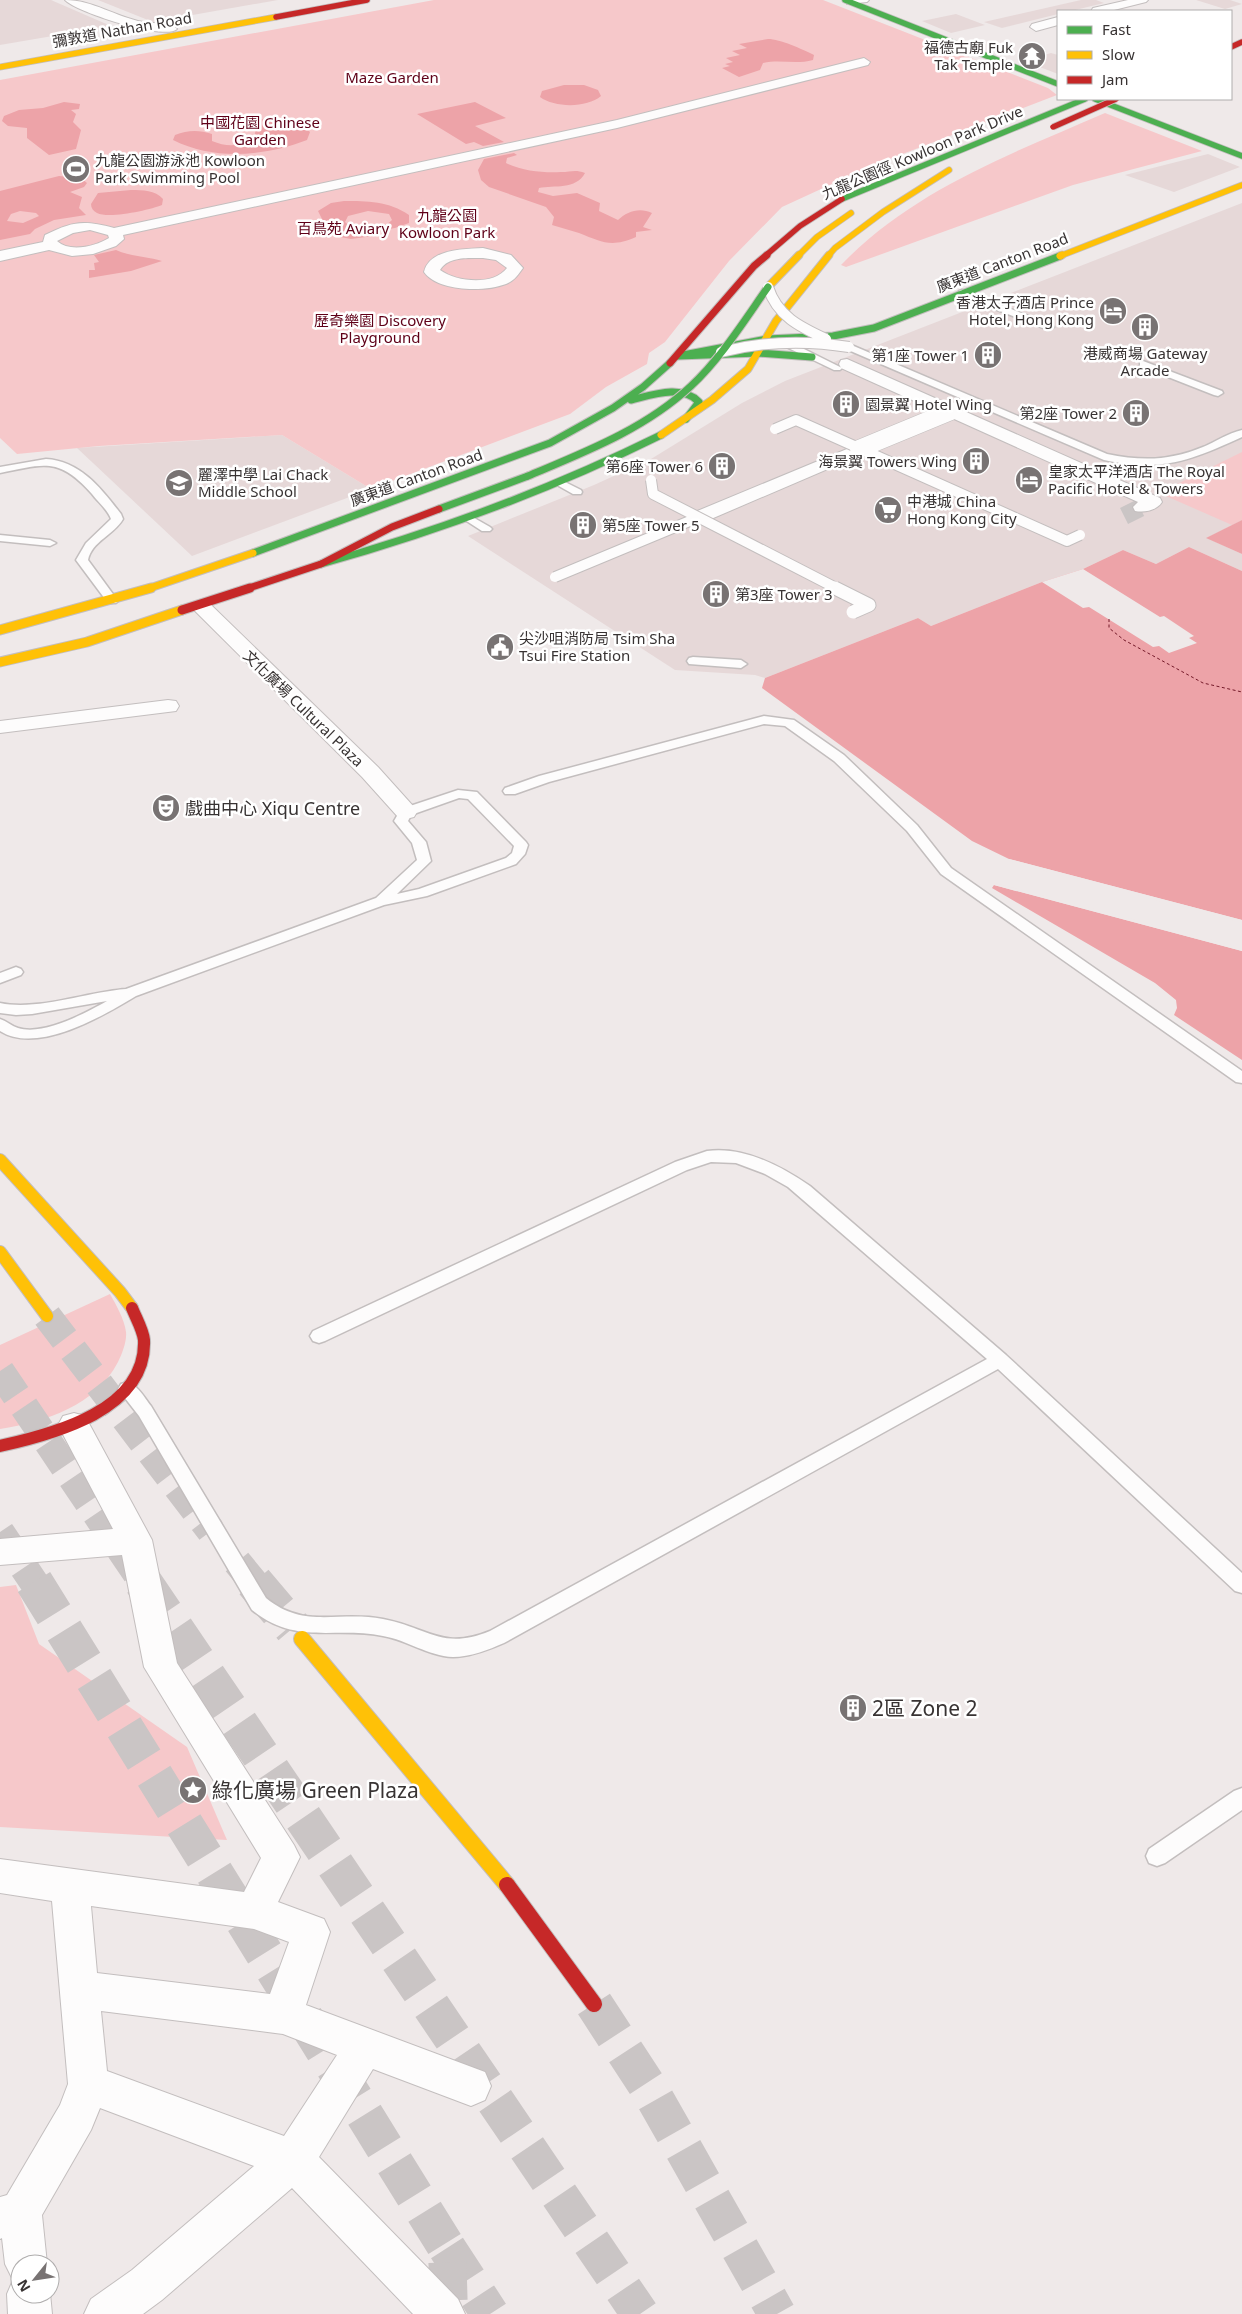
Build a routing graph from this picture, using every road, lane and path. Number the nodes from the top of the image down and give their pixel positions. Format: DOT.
graph roads {
  1 [pos="71,0"];
  2 [pos="327,0"];
  3 [pos="367,0"];
  4 [pos="1142,0"];
  5 [pos="853,1"];
  6 [pos="1101,10"];
  7 [pos="1057,21"];
  8 [pos="128,23"];
  9 [pos="1036,26"];
  10 [pos="171,29"];
  11 [pos="124,38"];
  12 [pos="0,60"];
  13 [pos="864,62"];
  14 [pos="0,66"];
  15 [pos="1057,84"];
  16 [pos="1082,100"];
  17 [pos="1098,100"];
  18 [pos="1114,100"];
  19 [pos="1048,129"];
  20 [pos="1242,156"];
  21 [pos="1242,185"];
  22 [pos="881,199"];
  23 [pos="864,207"];
  24 [pos="114,232"];
  25 [pos="52,245"];
  26 [pos="0,256"];
  27 [pos="768,287"];
  28 [pos="962,293"];
  29 [pos="795,298"];
  30 [pos="890,321"];
  31 [pos="1049,327"];
  32 [pos="767,339"];
  33 [pos="721,352"];
  34 [pos="759,353"];
  35 [pos="678,356"];
  36 [pos="812,357"];
  37 [pos="844,360"];
  38 [pos="1143,364"];
  39 [pos="1218,393"];
  40 [pos="628,401"];
  41 [pos="951,411"];
  42 [pos="686,419"];
  43 [pos="776,429"];
  44 [pos="1242,433"];
  45 [pos="859,448"];
  46 [pos="1088,450"];
  47 [pos="0,470"];
  48 [pos="651,480"];
  49 [pos="561,483"];
  50 [pos="577,492"];
  51 [pos="1142,507"];
  52 [pos="469,518"];
  53 [pos="697,518"];
  54 [pos="486,529"];
  55 [pos="1080,535"];
  56 [pos="0,538"];
  57 [pos="50,543"];
  58 [pos="321,564"];
  59 [pos="555,577"];
  60 [pos="112,601"];
  61 [pos="200,606"];
  62 [pos="853,612"];
  63 [pos="0,630"];
  64 [pos="693,661"];
  65 [pos="0,662"];
  66 [pos="741,664"];
  67 [pos="168,706"];
  68 [pos="0,727"];
  69 [pos="510,791"];
  70 [pos="406,812"];
  71 [pos="381,900"];
  72 [pos="16,972"];
  73 [pos="0,978"];
  74 [pos="131,993"];
  75 [pos="0,1008"];
  76 [pos="0,1024"];
  77 [pos="1242,1078"];
  78 [pos="0,1160"];
  79 [pos="0,1252"];
  80 [pos="47,1316"];
  81 [pos="319,1336"];
  82 [pos="1000,1360"];
  83 [pos="127,1389"];
  84 [pos="74,1425"];
  85 [pos="0,1446"];
  86 [pos="136,1540"];
  87 [pos="0,1552"];
  88 [pos="1242,1585"];
  89 [pos="302,1639"];
  90 [pos="1242,1798"];
  91 [pos="1157,1856"];
  92 [pos="0,1876"];
  93 [pos="70,1886"];
  94 [pos="254,1911"];
  95 [pos="79,1989"];
  96 [pos="594,2004"];
  97 [pos="283,2015"];
  98 [pos="364,2046"];
  99 [pos="88,2084"];
  100 [pos="471,2086"];
  101 [pos="293,2160"];
  102 [pos="11,2215"];
  103 [pos="23,2254"];
  104 [pos="106,2314"];
  105 [pos="443,2314"];
  1 -- 8 [label="street"];
  2 -- 10 [label="main road, 彌敦道 Nathan Road"];
  3 -- 14 [label="main road, 彌敦道 Nathan Road"];
  4 -- 6 [label="street"];
  5 -- 15 [label="main road"];
  7 -- 9 [label="street"];
  8 -- 10 [label="street"];
  8 -- 11 [label="street"];
  10 -- 11 [label="main road, 彌敦道 Nathan Road"];
  11 -- 12 [label="main road, 彌敦道 Nathan Road"];
  13 -- 24 [label="street"];
  16 -- 35 [label="main road, 九龍公園徑 Kowloon Park Drive"];
  17 -- 20 [label="main road"];
  18 -- 19 [label="main road, bridge"];
  21 -- 28 [label="main road, 廣東道 Canton Road"];
  22 -- 29 [label="main road, 九龍公園徑 Kowloon Park Drive"];
  23 -- 27 [label="main road, 九龍公園徑 Kowloon Park Drive"];
  24 -- 25 [label="street"];
  24 -- 25 [label="street"];
  25 -- 26 [label="street"];
  27 -- 33 [label="main road, 九龍公園徑 Kowloon Park Drive, bridge"];
  27 -- 37 [label="lane, bridge"];
  28 -- 30 [label="main road, 廣東道 Canton Road"];
  28 -- 31 [label="lane"];
  29 -- 30 [label="main road"];
  29 -- 32 [label="main road"];
  30 -- 32 [label="main road, 廣東道 Canton Road"];
  32 -- 34 [label="main road"];
  32 -- 35 [label="main road, 廣東道 Canton Road"];
  32 -- 36 [label="lane"];
  33 -- 37 [label="lane, bridge"];
  33 -- 58 [label="main road, 九龍公園徑 Kowloon Park Drive, bridge"];
  34 -- 35 [label="main road"];
  34 -- 36 [label="main road"];
  34 -- 42 [label="main road"];
  35 -- 40 [label="main road, 廣東道 Canton Road"];
  36 -- 37 [label="lane"];
  37 -- 41 [label="street"];
  37 -- 46 [label="lane"];
  38 -- 39 [label="lane"];
  40 -- 42 [label="main road"];
  40 -- 60 [label="main road, 廣東道 Canton Road"];
  41 -- 45 [label="street, bridge"];
  41 -- 51 [label="street"];
  42 -- 49 [label="main road"];
  43 -- 45 [label="lane, bridge"];
  44 -- 46 [label="lane"];
  45 -- 53 [label="street"];
  45 -- 55 [label="lane, bridge"];
  47 -- 60 [label="lane"];
  48 -- 53 [label="lane, bridge"];
  49 -- 50 [label="lane"];
  49 -- 52 [label="main road"];
  52 -- 54 [label="lane"];
  52 -- 58 [label="main road"];
  53 -- 59 [label="lane, bridge"];
  53 -- 62 [label="lane, bridge"];
  56 -- 57 [label="lane"];
  58 -- 61 [label="main road"];
  60 -- 63 [label="main road, 廣東道 Canton Road"];
  61 -- 65 [label="main road"];
  61 -- 70 [label="street, 文化廣場 Cultural Plaza"];
  64 -- 66 [label="lane"];
  67 -- 68 [label="street"];
  69 -- 77 [label="lane"];
  70 -- 71 [label="lane"];
  70 -- 71 [label="lane"];
  71 -- 74 [label="lane"];
  72 -- 73 [label="lane"];
  74 -- 75 [label="lane"];
  74 -- 76 [label="lane"];
  78 -- 83 [label="main road"];
  79 -- 80 [label="main road"];
  81 -- 82 [label="lane"];
  82 -- 83 [label="lane"];
  82 -- 88 [label="lane"];
  83 -- 84 [label="main road"];
  84 -- 85 [label="main road"];
  84 -- 86 [label="street"];
  86 -- 87 [label="street"];
  86 -- 94 [label="street"];
  89 -- 96 [label="main road"];
  90 -- 91 [label="lane"];
  92 -- 93 [label="street"];
  93 -- 94 [label="street"];
  93 -- 95 [label="street"];
  94 -- 97 [label="street"];
  95 -- 97 [label="street"];
  95 -- 99 [label="street"];
  97 -- 98 [label="street"];
  98 -- 100 [label="street"];
  98 -- 101 [label="street"];
  99 -- 101 [label="street"];
  99 -- 102 [label="street"];
  101 -- 104 [label="street"];
  101 -- 105 [label="street"];
  102 -- 103 [label="street"];
}
